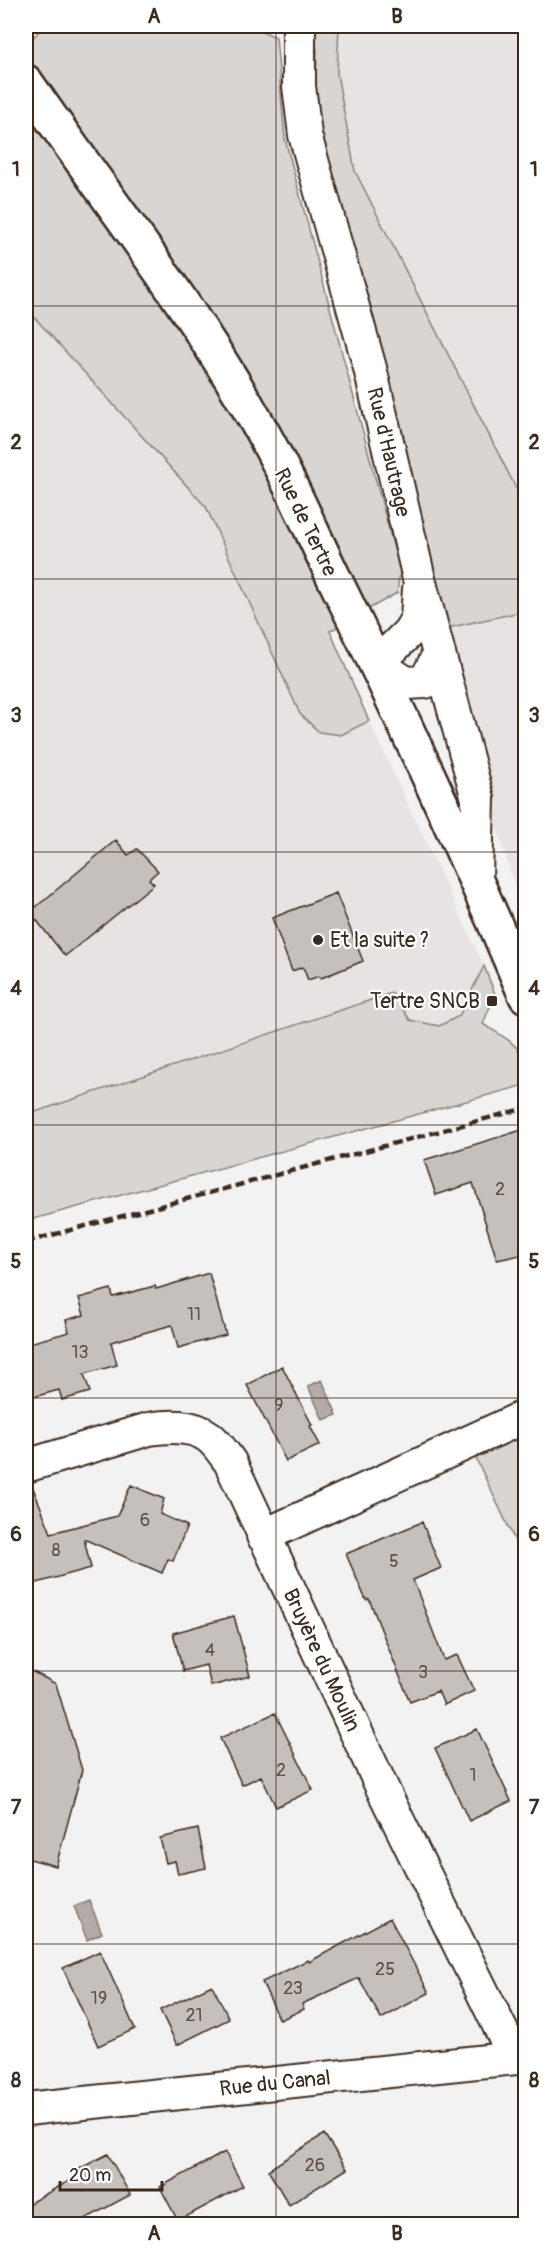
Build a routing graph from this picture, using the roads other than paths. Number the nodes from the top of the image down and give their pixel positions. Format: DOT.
graph roads {
  1 [pos="299,26"];
  2 [pos="26,82"];
  3 [pos="420,583"];
  4 [pos="439,654"];
  5 [pos="377,664"];
  6 [pos="476,878"];
  7 [pos="525,996"];
  8 [pos="525,1416"];
  9 [pos="26,1466"];
  10 [pos="263,1536"];
  11 [pos="520,2058"];
  12 [pos="26,2109"];
  1 -- 3 [label="street, Rue d'Hautrage"];
  2 -- 5 [label="street, Rue de Tertre"];
  3 -- 4 [label="street, Rue d'Hautrage"];
  3 -- 5 [label="street"];
  4 -- 5 [label="street"];
  4 -- 6 [label="street, Rue d'Hautrage"];
  5 -- 6 [label="street, Rue de Tertre"];
  6 -- 7 [label="street, Rue de Tertre"];
  8 -- 10 [label="street"];
  9 -- 10 [label="street, Bruyère du Moulin"];
  10 -- 11 [label="street, Bruyère du Moulin"];
  11 -- 12 [label="street, Rue du Canal"];
}
